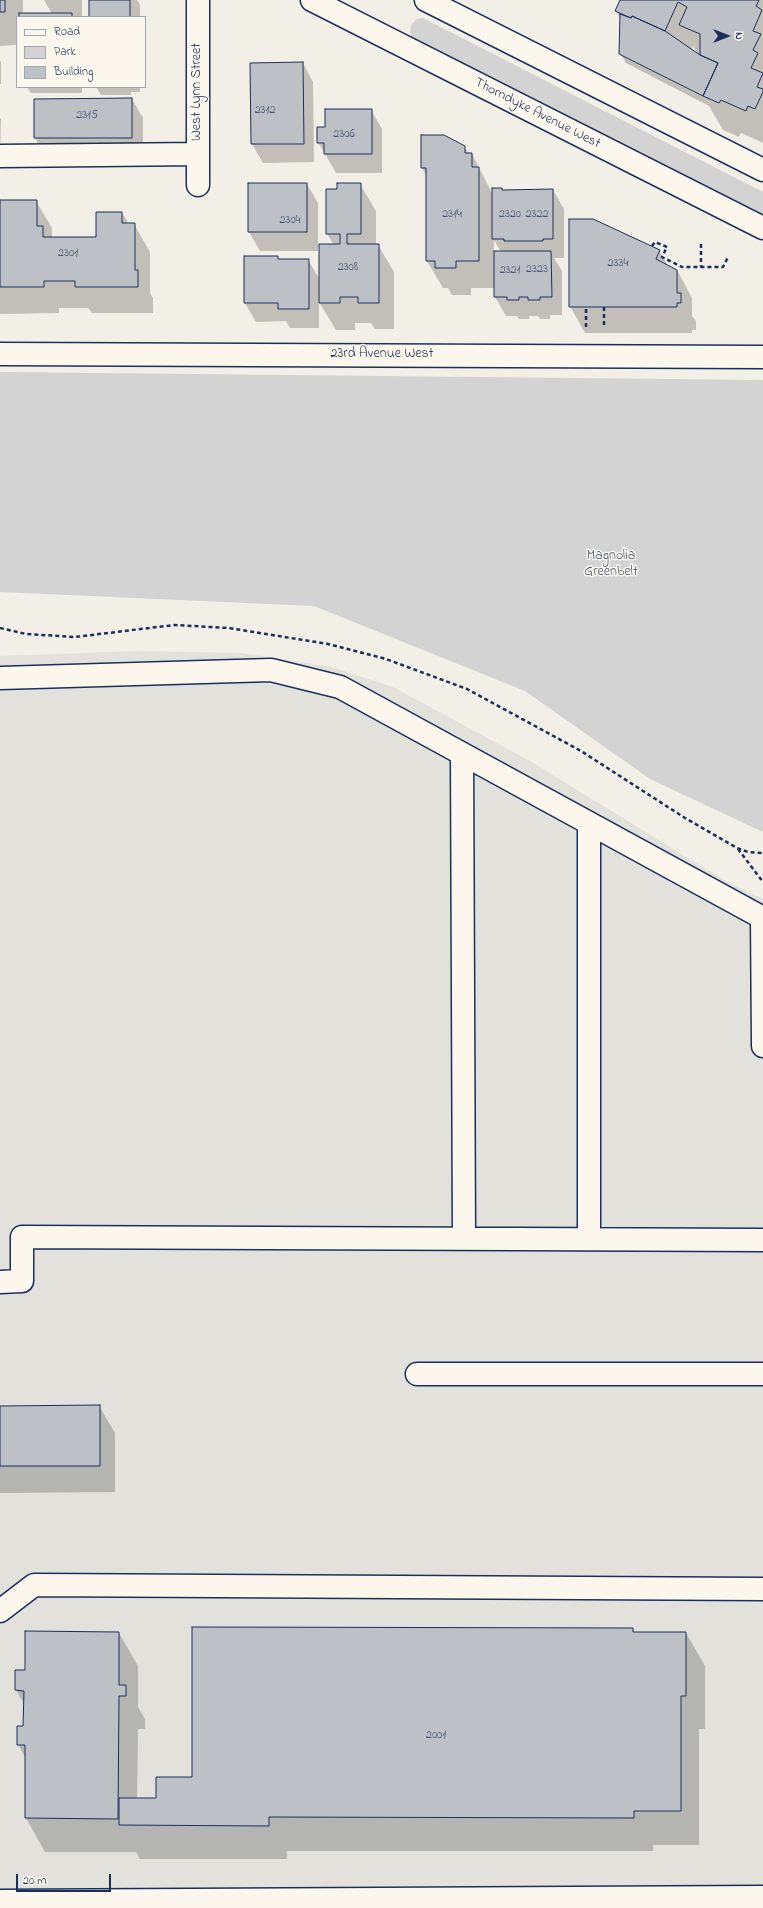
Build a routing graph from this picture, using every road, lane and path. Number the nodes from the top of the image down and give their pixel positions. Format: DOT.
graph roads {
  1 [pos="198,0"];
  2 [pos="426,0"];
  3 [pos="325,3"];
  4 [pos="198,154"];
  5 [pos="0,156"];
  6 [pos="763,170"];
  7 [pos="198,185"];
  8 [pos="763,228"];
  9 [pos="701,244"];
  10 [pos="652,246"];
  11 [pos="728,257"];
  12 [pos="701,267"];
  13 [pos="604,307"];
  14 [pos="586,310"];
  15 [pos="586,328"];
  16 [pos="604,328"];
  17 [pos="0,354"];
  18 [pos="763,357"];
  19 [pos="0,678"];
  20 [pos="462,754"];
  21 [pos="589,823"];
  22 [pos="737,848"];
  23 [pos="763,882"];
  24 [pos="762,918"];
  25 [pos="763,1046"];
  26 [pos="464,1238"];
  27 [pos="589,1239"];
  28 [pos="763,1240"];
  29 [pos="0,1282"];
  30 [pos="416,1374"];
  31 [pos="763,1374"];
  32 [pos="763,1589"];
  33 [pos="0,1611"];
  34 [pos="763,1897"];
  35 [pos="0,1901"];
  1 -- 4 [label="street, West Lynn Street"];
  2 -- 6 [label="street"];
  3 -- 8 [label="street, Thorndyke Avenue West"];
  4 -- 5 [label="street"];
  4 -- 7 [label="street, West Lynn Street"];
  9 -- 12 [label="path"];
  10 -- 12 [label="path"];
  11 -- 12 [label="path"];
  13 -- 16 [label="path"];
  14 -- 15 [label="path"];
  17 -- 18 [label="street, 23rd Avenue West"];
  19 -- 20 [label="street"];
  20 -- 21 [label="street"];
  20 -- 26 [label="street"];
  21 -- 24 [label="street"];
  21 -- 27 [label="street"];
  22 -- 23 [label="path"];
  24 -- 25 [label="street"];
  26 -- 27 [label="street"];
  26 -- 29 [label="street"];
  27 -- 28 [label="street"];
  30 -- 31 [label="street"];
  32 -- 33 [label="street"];
  34 -- 35 [label="street"];
}
